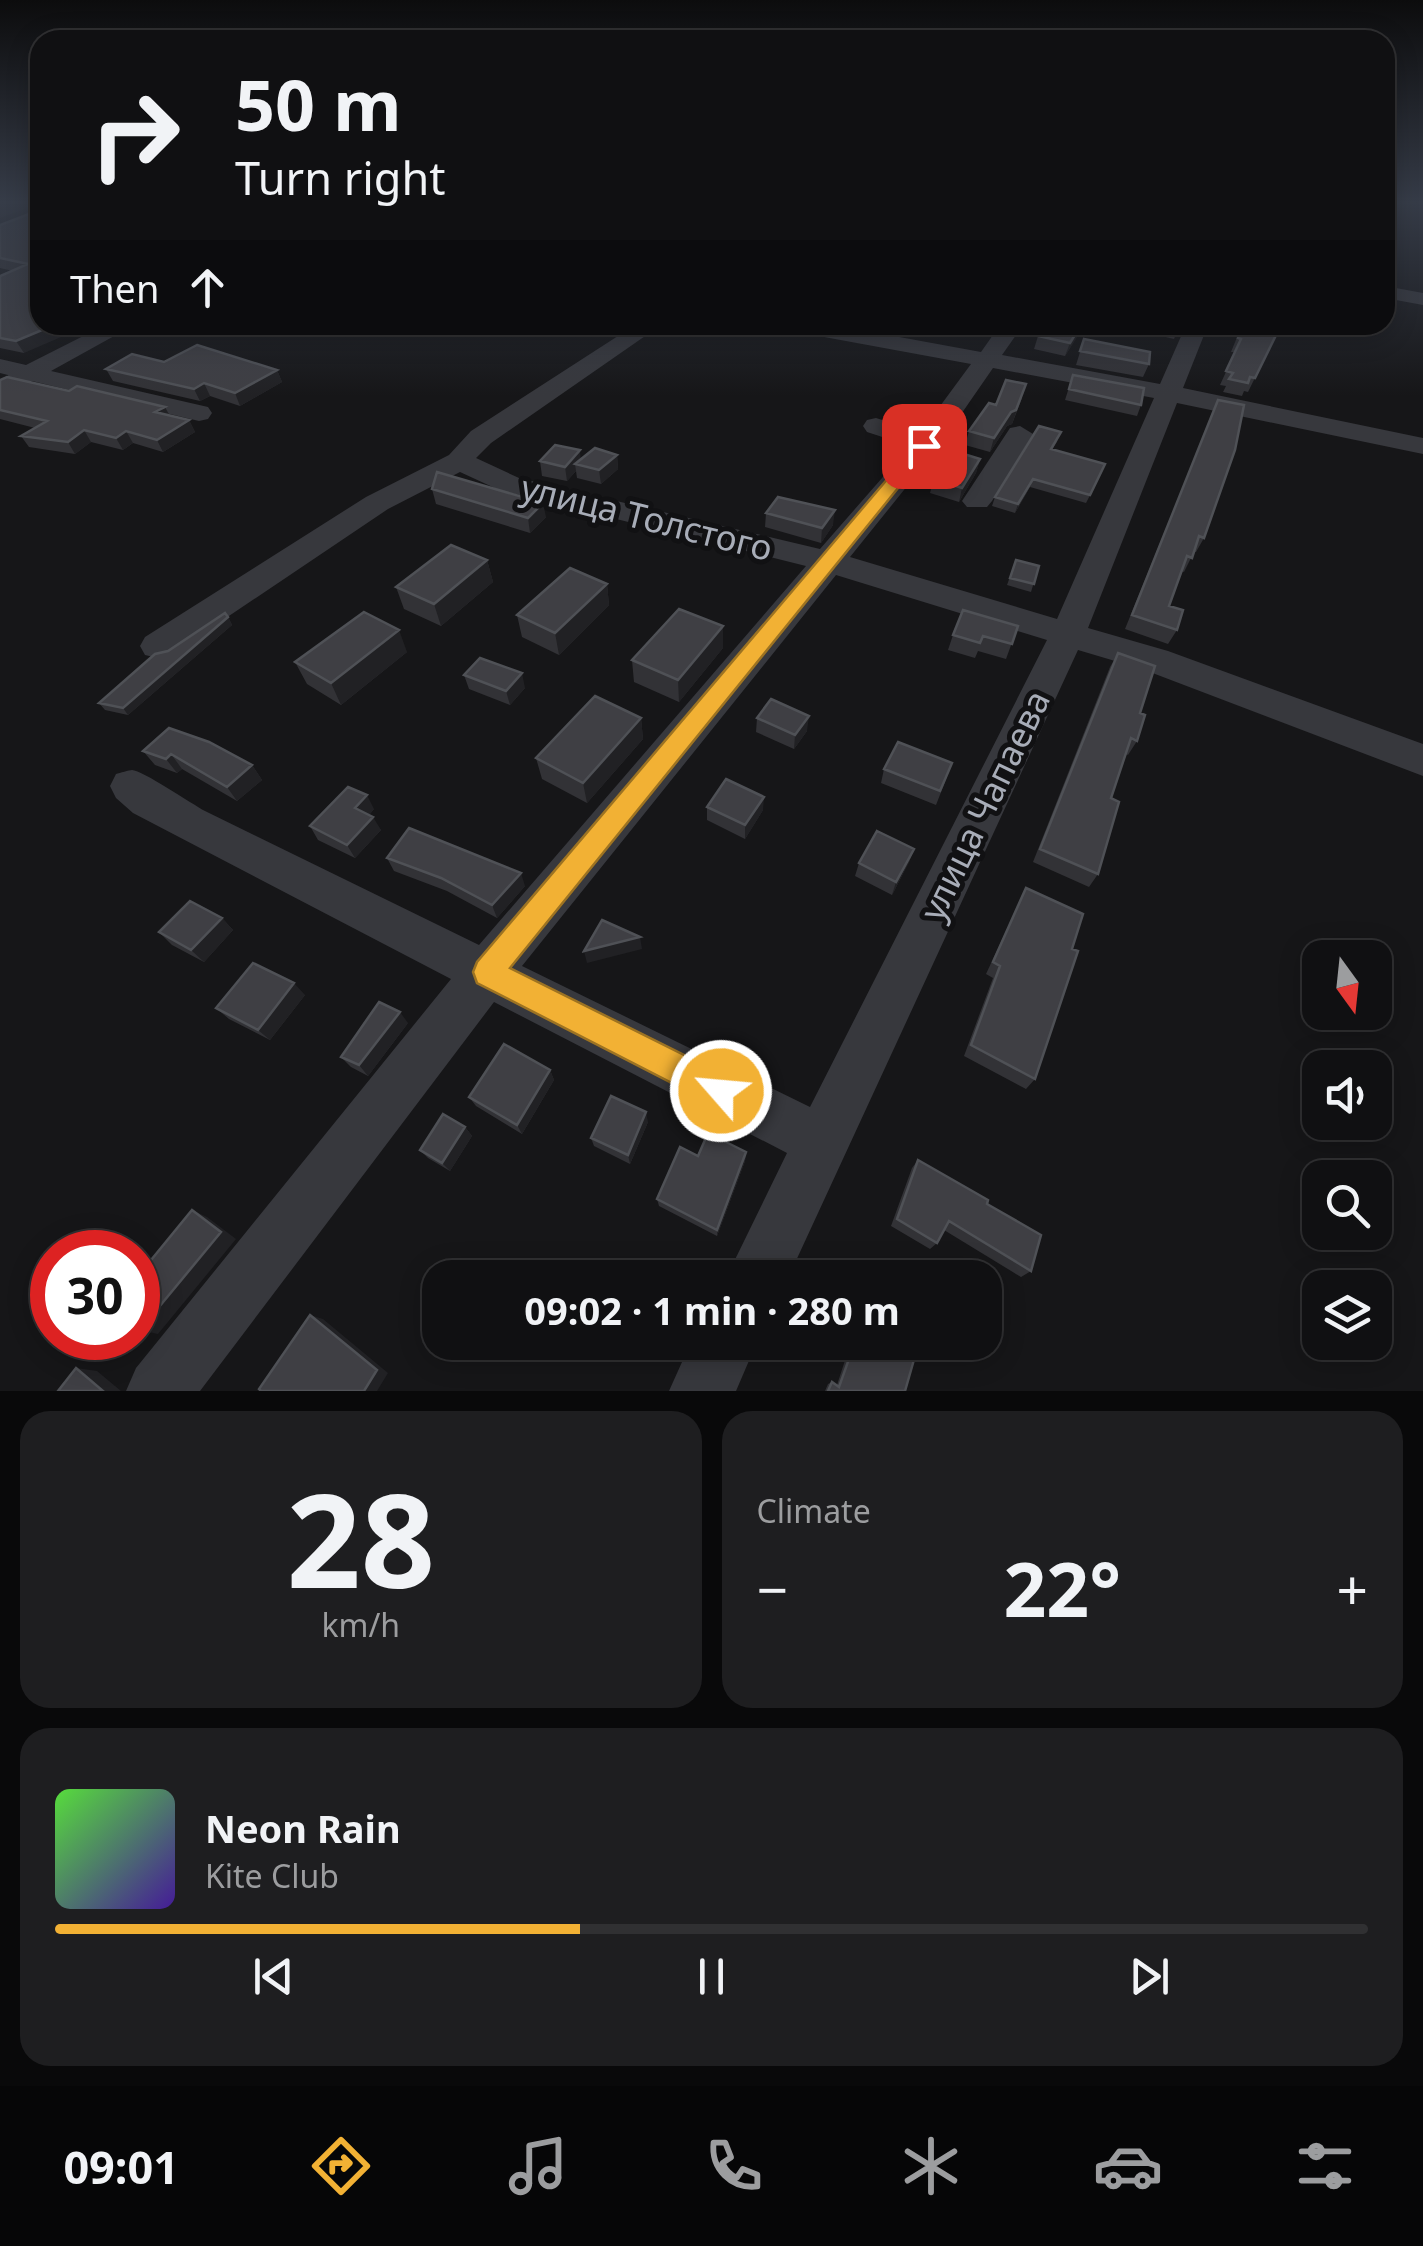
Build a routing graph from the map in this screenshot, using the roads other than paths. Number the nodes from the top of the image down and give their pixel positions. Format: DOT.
graph roads {
  1 [pos="1395,294"];
  2 [pos="1423,299"];
  3 [pos="103,335"];
  4 [pos="635,335"];
  5 [pos="850,335"];
  6 [pos="1004,335"];
  7 [pos="1193,335"];
  8 [pos="984,360"];
  9 [pos="0,366"];
  10 [pos="29,372"];
  11 [pos="0,387"];
  12 [pos="1168,393"];
  13 [pos="199,413"];
  14 [pos="876,426"];
  15 [pos="1020,434"];
  16 [pos="926,445"];
  17 [pos="1423,446"];
  18 [pos="460,461"];
  19 [pos="979,461"];
  20 [pos="976,500"];
  21 [pos="826,561"];
  22 [pos="1068,634"];
  23 [pos="158,646"];
  24 [pos="1423,760"];
  25 [pos="131,786"];
  26 [pos="488,972"];
  27 [pos="821,1142"];
  28 [pos="765,1260"];
  29 [pos="717,1360"];
  30 [pos="160,1391"];
  31 [pos="702,1391"];
  1 -- 2 [label="street"];
  3 -- 10 [label="street"];
  4 -- 18 [label="street"];
  5 -- 8 [label="street"];
  6 -- 8 [label="street"];
  7 -- 12 [label="street, улица Чапаева"];
  8 -- 12 [label="street"];
  8 -- 16 [label="street"];
  9 -- 10 [label="street"];
  10 -- 11 [label="street"];
  10 -- 13 [label="street"];
  12 -- 17 [label="street"];
  12 -- 22 [label="street, улица Чапаева"];
  14 -- 16 [label="street"];
  15 -- 19 [label="street"];
  16 -- 19 [label="street"];
  16 -- 21 [label="street"];
  18 -- 21 [label="street, улица Толстого"];
  18 -- 23 [label="street"];
  19 -- 20 [label="street"];
  21 -- 22 [label="street, улица Толстого"];
  21 -- 26 [label="street"];
  22 -- 24 [label="street, улица Толстого"];
  22 -- 27 [label="street, улица Чапаева"];
  25 -- 26 [label="street"];
  26 -- 27 [label="street"];
  26 -- 30 [label="street"];
  27 -- 28 [label="street, улица Чапаева"];
  29 -- 31 [label="street"];
}
